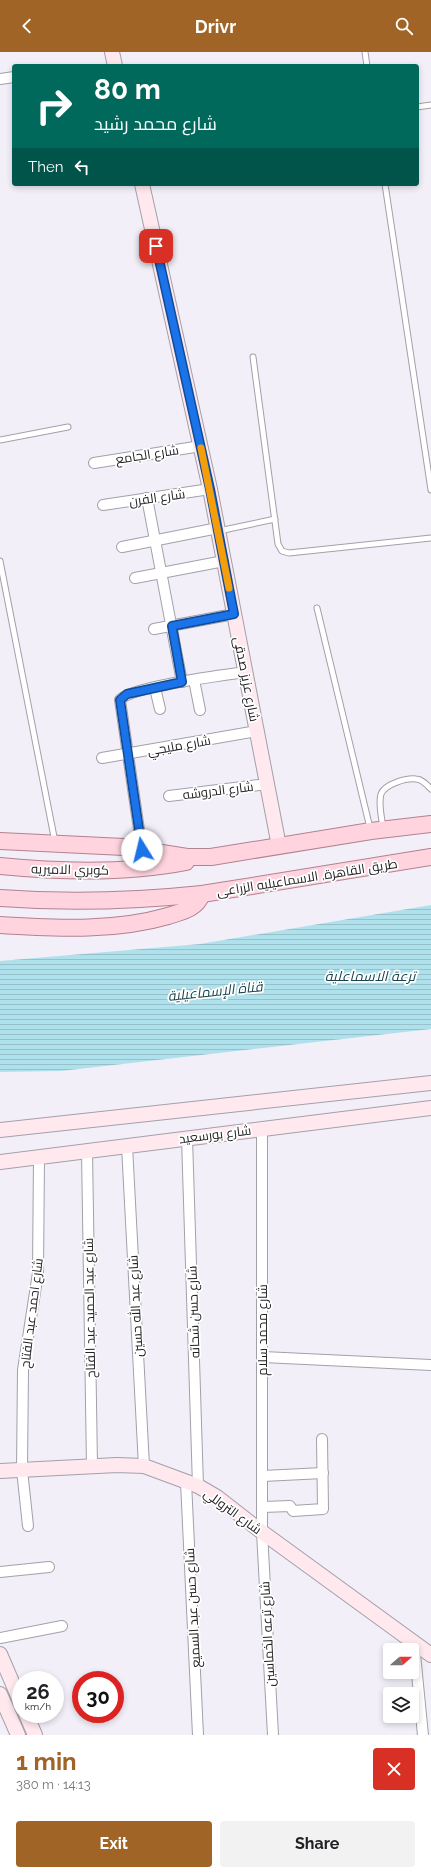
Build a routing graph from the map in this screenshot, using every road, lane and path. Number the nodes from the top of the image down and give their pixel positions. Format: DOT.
graph roads {
  1 [pos="112,52"];
  2 [pos="365,52"];
  3 [pos="115,64"];
  4 [pos="367,64"];
  5 [pos="12,77"];
  6 [pos="0,79"];
  7 [pos="431,105"];
  8 [pos="419,107"];
  9 [pos="142,186"];
  10 [pos="385,186"];
  11 [pos="253,358"];
  12 [pos="68,427"];
  13 [pos="0,440"];
  14 [pos="201,446"];
  15 [pos="94,463"];
  16 [pos="210,489"];
  17 [pos="431,490"];
  18 [pos="147,498"];
  19 [pos="103,505"];
  20 [pos="275,520"];
  21 [pos="218,530"];
  22 [pos="431,538"];
  23 [pos="155,540"];
  24 [pos="122,547"];
  25 [pos="0,561"];
  26 [pos="224,561"];
  27 [pos="161,572"];
  28 [pos="135,578"];
  29 [pos="317,608"];
  30 [pos="234,614"];
  31 [pos="172,626"];
  32 [pos="154,629"];
  33 [pos="246,672"];
  34 [pos="194,680"];
  35 [pos="182,682"];
  36 [pos="155,688"];
  37 [pos="160,709"];
  38 [pos="200,710"];
  39 [pos="257,731"];
  40 [pos="127,754"];
  41 [pos="102,758"];
  42 [pos="267,784"];
  43 [pos="431,789"];
  44 [pos="169,796"];
  45 [pos="431,824"];
  46 [pos="377,830"];
  47 [pos="0,841"];
  48 [pos="56,845"];
  49 [pos="279,846"];
  50 [pos="142,850"];
  51 [pos="431,857"];
  52 [pos="211,858"];
  53 [pos="0,866"];
  54 [pos="202,894"];
  55 [pos="0,898"];
  56 [pos="0,925"];
  57 [pos="431,1083"];
  58 [pos="431,1108"];
  59 [pos="262,1128"];
  60 [pos="0,1130"];
  61 [pos="187,1138"];
  62 [pos="127,1146"];
  63 [pos="87,1151"];
  64 [pos="39,1157"];
  65 [pos="0,1162"];
  66 [pos="262,1357"];
  67 [pos="431,1365"];
  68 [pos="322,1439"];
  69 [pos="92,1466"];
  70 [pos="144,1466"];
  71 [pos="22,1470"];
  72 [pos="0,1471"];
  73 [pos="323,1473"];
  74 [pos="263,1476"];
  75 [pos="192,1484"];
  76 [pos="263,1507"];
  77 [pos="28,1526"];
  78 [pos="262,1532"];
  79 [pos="49,1567"];
  80 [pos="0,1572"];
  81 [pos="62,1626"];
  82 [pos="0,1638"];
  83 [pos="413,1643"];
  84 [pos="419,1647"];
  85 [pos="0,1654"];
  86 [pos="431,1655"];
  87 [pos="417,1679"];
  88 [pos="12,1682"];
  89 [pos="0,1694"];
  90 [pos="30,1723"];
  91 [pos="18,1735"];
  92 [pos="35,1735"];
  93 [pos="198,1735"];
  94 [pos="272,1735"];
  95 [pos="423,1735"];
  1 -- 3 [label="street"];
  2 -- 4 [label="lane"];
  5 -- 6 [label="street"];
  7 -- 8 [label="lane"];
  9 -- 14 [label="street, شارع عزيز صدقى"];
  10 -- 17 [label="lane"];
  11 -- 20 [label="lane"];
  12 -- 13 [label="lane"];
  14 -- 15 [label="street, شارع الجامع"];
  14 -- 16 [label="street, شارع عزيز صدقى"];
  16 -- 18 [label="street, شارع الفرن"];
  16 -- 21 [label="street, شارع عزيز صدقى"];
  18 -- 19 [label="street, شارع الفرن"];
  18 -- 23 [label="street"];
  20 -- 21 [label="lane"];
  20 -- 22 [label="lane"];
  21 -- 23 [label="street"];
  21 -- 26 [label="street, شارع عزيز صدقى"];
  23 -- 24 [label="street"];
  23 -- 27 [label="street"];
  25 -- 48 [label="lane"];
  26 -- 27 [label="street"];
  26 -- 30 [label="street, شارع عزيز صدقى"];
  27 -- 28 [label="street"];
  27 -- 31 [label="street"];
  29 -- 46 [label="lane"];
  30 -- 31 [label="street"];
  30 -- 33 [label="street, شارع عزيز صدقى"];
  31 -- 32 [label="street"];
  31 -- 35 [label="street"];
  33 -- 34 [label="street"];
  33 -- 39 [label="street, شارع عزيز صدقى"];
  34 -- 35 [label="street"];
  34 -- 38 [label="street"];
  35 -- 36 [label="street"];
  36 -- 37 [label="street"];
  36 -- 40 [label="street"];
  39 -- 40 [label="street, شارع مليجي"];
  39 -- 42 [label="street, شارع عزيز صدقى"];
  40 -- 41 [label="street, شارع مليجي"];
  40 -- 50 [label="street"];
  42 -- 44 [label="street, شارع الدروشه"];
  42 -- 49 [label="street, شارع عزيز صدقى"];
  43 -- 46 [label="lane"];
  45 -- 46 [label="main road"];
  46 -- 49 [label="main road"];
  47 -- 48 [label="main road"];
  48 -- 50 [label="main road"];
  49 -- 52 [label="main road"];
  50 -- 52 [label="main road"];
  51 -- 54 [label="main road, طريق القاهرة, الاسماعيليه الزراعى"];
  52 -- 53 [label="main road, كوبري الاميريه"];
  54 -- 55 [label="main road"];
  54 -- 56 [label="main road, طريق القاهرة, الاسماعيليه الزراعى"];
  57 -- 60 [label="street, شارع بورسعيد"];
  58 -- 59 [label="street, شارع بورسعيد"];
  59 -- 61 [label="street, شارع بورسعيد"];
  59 -- 66 [label="street, شارع محمد سلام"];
  61 -- 62 [label="street, شارع بورسعيد"];
  61 -- 75 [label="street, شارع حسن شحاته"];
  62 -- 63 [label="street, شارع بورسعيد"];
  62 -- 70 [label="street, شارع عبد الله حسين"];
  63 -- 64 [label="street, شارع بورسعيد"];
  63 -- 69 [label="street, شارع عبد الحميد عبد الفتاح"];
  64 -- 65 [label="street, شارع بورسعيد"];
  64 -- 71 [label="street, شارع احمد عبد الفتاح"];
  66 -- 67 [label="street"];
  66 -- 74 [label="street, شارع محمد سلام"];
  68 -- 73 [label="street"];
  69 -- 70 [label="street, شارع التروللي"];
  69 -- 71 [label="street, شارع التروللي"];
  70 -- 75 [label="street, شارع التروللي"];
  71 -- 72 [label="street, شارع التروللي"];
  71 -- 77 [label="street, شارع احمد عبد الفتاح"];
  73 -- 74 [label="street"];
  73 -- 76 [label="street"];
  74 -- 76 [label="street, شارع محمد سلام"];
  75 -- 78 [label="street, شارع التروللي"];
  75 -- 93 [label="street, شارع حسن عبد السميع"];
  76 -- 78 [label="street, شارع محمد سلام"];
  78 -- 83 [label="street, شارع التروللي"];
  78 -- 94 [label="street, شارع ترعه الخماسين"];
  79 -- 80 [label="street"];
  81 -- 82 [label="street"];
  84 -- 86 [label="street, شارع التروللي"];
  85 -- 88 [label="street"];
  87 -- 95 [label="street"];
  89 -- 91 [label="street"];
  90 -- 92 [label="street"];
}
